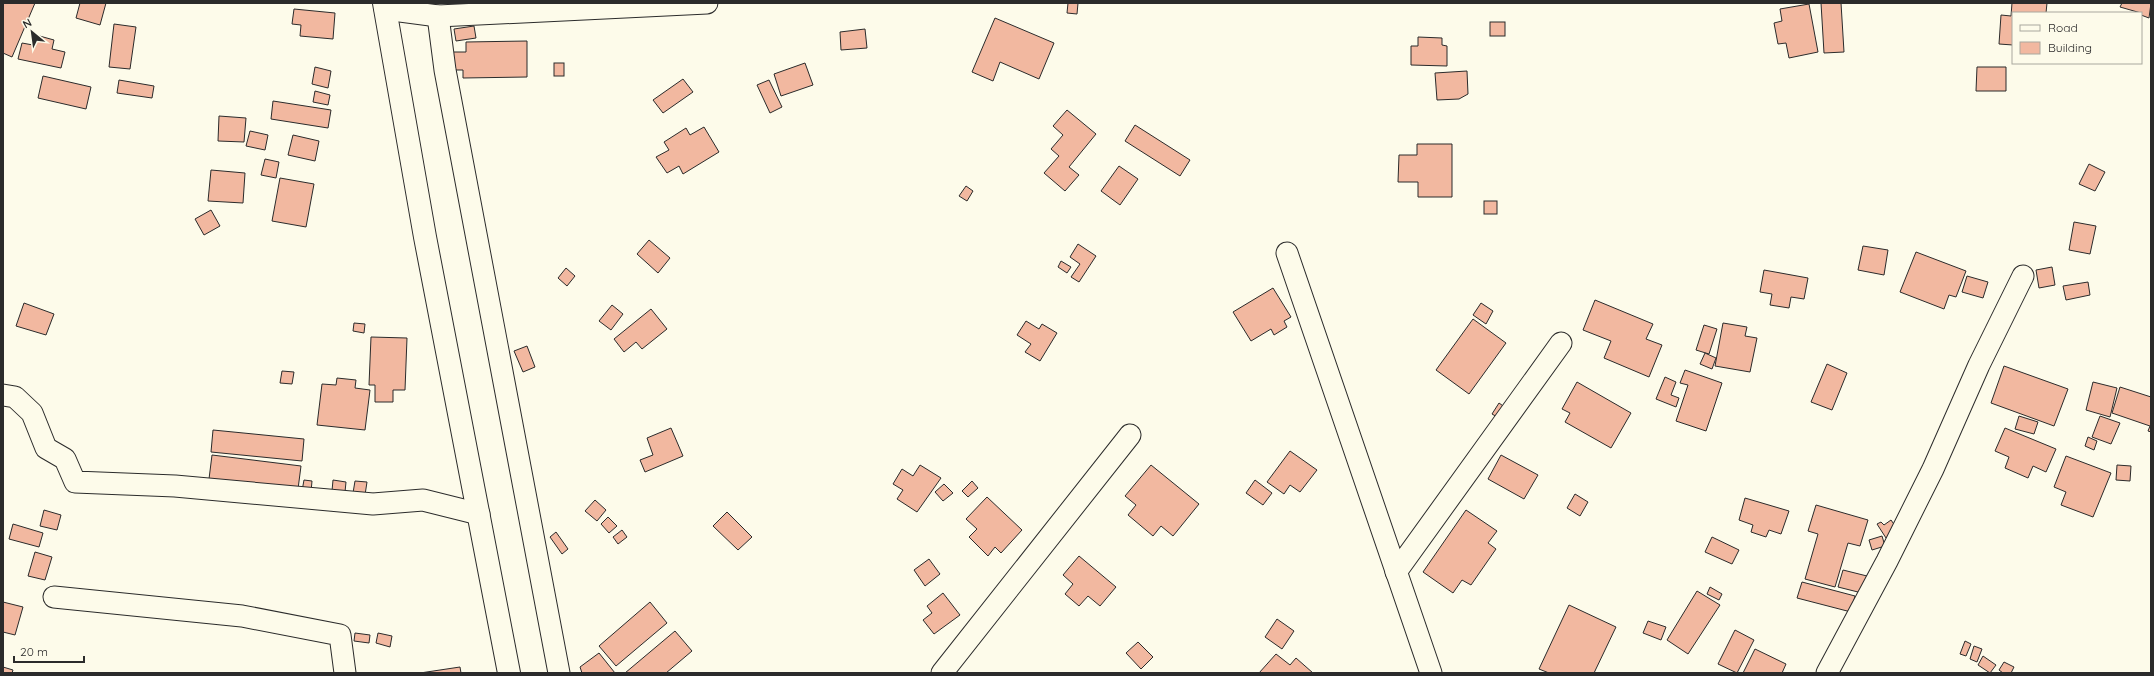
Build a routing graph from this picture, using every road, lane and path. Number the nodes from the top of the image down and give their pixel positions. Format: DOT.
graph roads {
  1 [pos="707,3"];
  2 [pos="385,6"];
  3 [pos="438,16"];
  4 [pos="1287,253"];
  5 [pos="2023,276"];
  6 [pos="1561,343"];
  7 [pos="3,395"];
  8 [pos="1130,435"];
  9 [pos="479,514"];
  10 [pos="1396,572"];
  11 [pos="54,597"];
  12 [pos="345,673"];
  13 [pos="509,673"];
  14 [pos="559,673"];
  15 [pos="942,673"];
  16 [pos="1431,673"];
  17 [pos="1827,673"];
  1 -- 3 [label="street"];
  2 -- 3 [label="street"];
  2 -- 9 [label="street"];
  3 -- 14 [label="street"];
  4 -- 10 [label="street"];
  5 -- 17 [label="street"];
  6 -- 10 [label="street"];
  7 -- 9 [label="street"];
  8 -- 15 [label="street"];
  9 -- 13 [label="street"];
  10 -- 16 [label="street"];
  11 -- 12 [label="street"];
}
